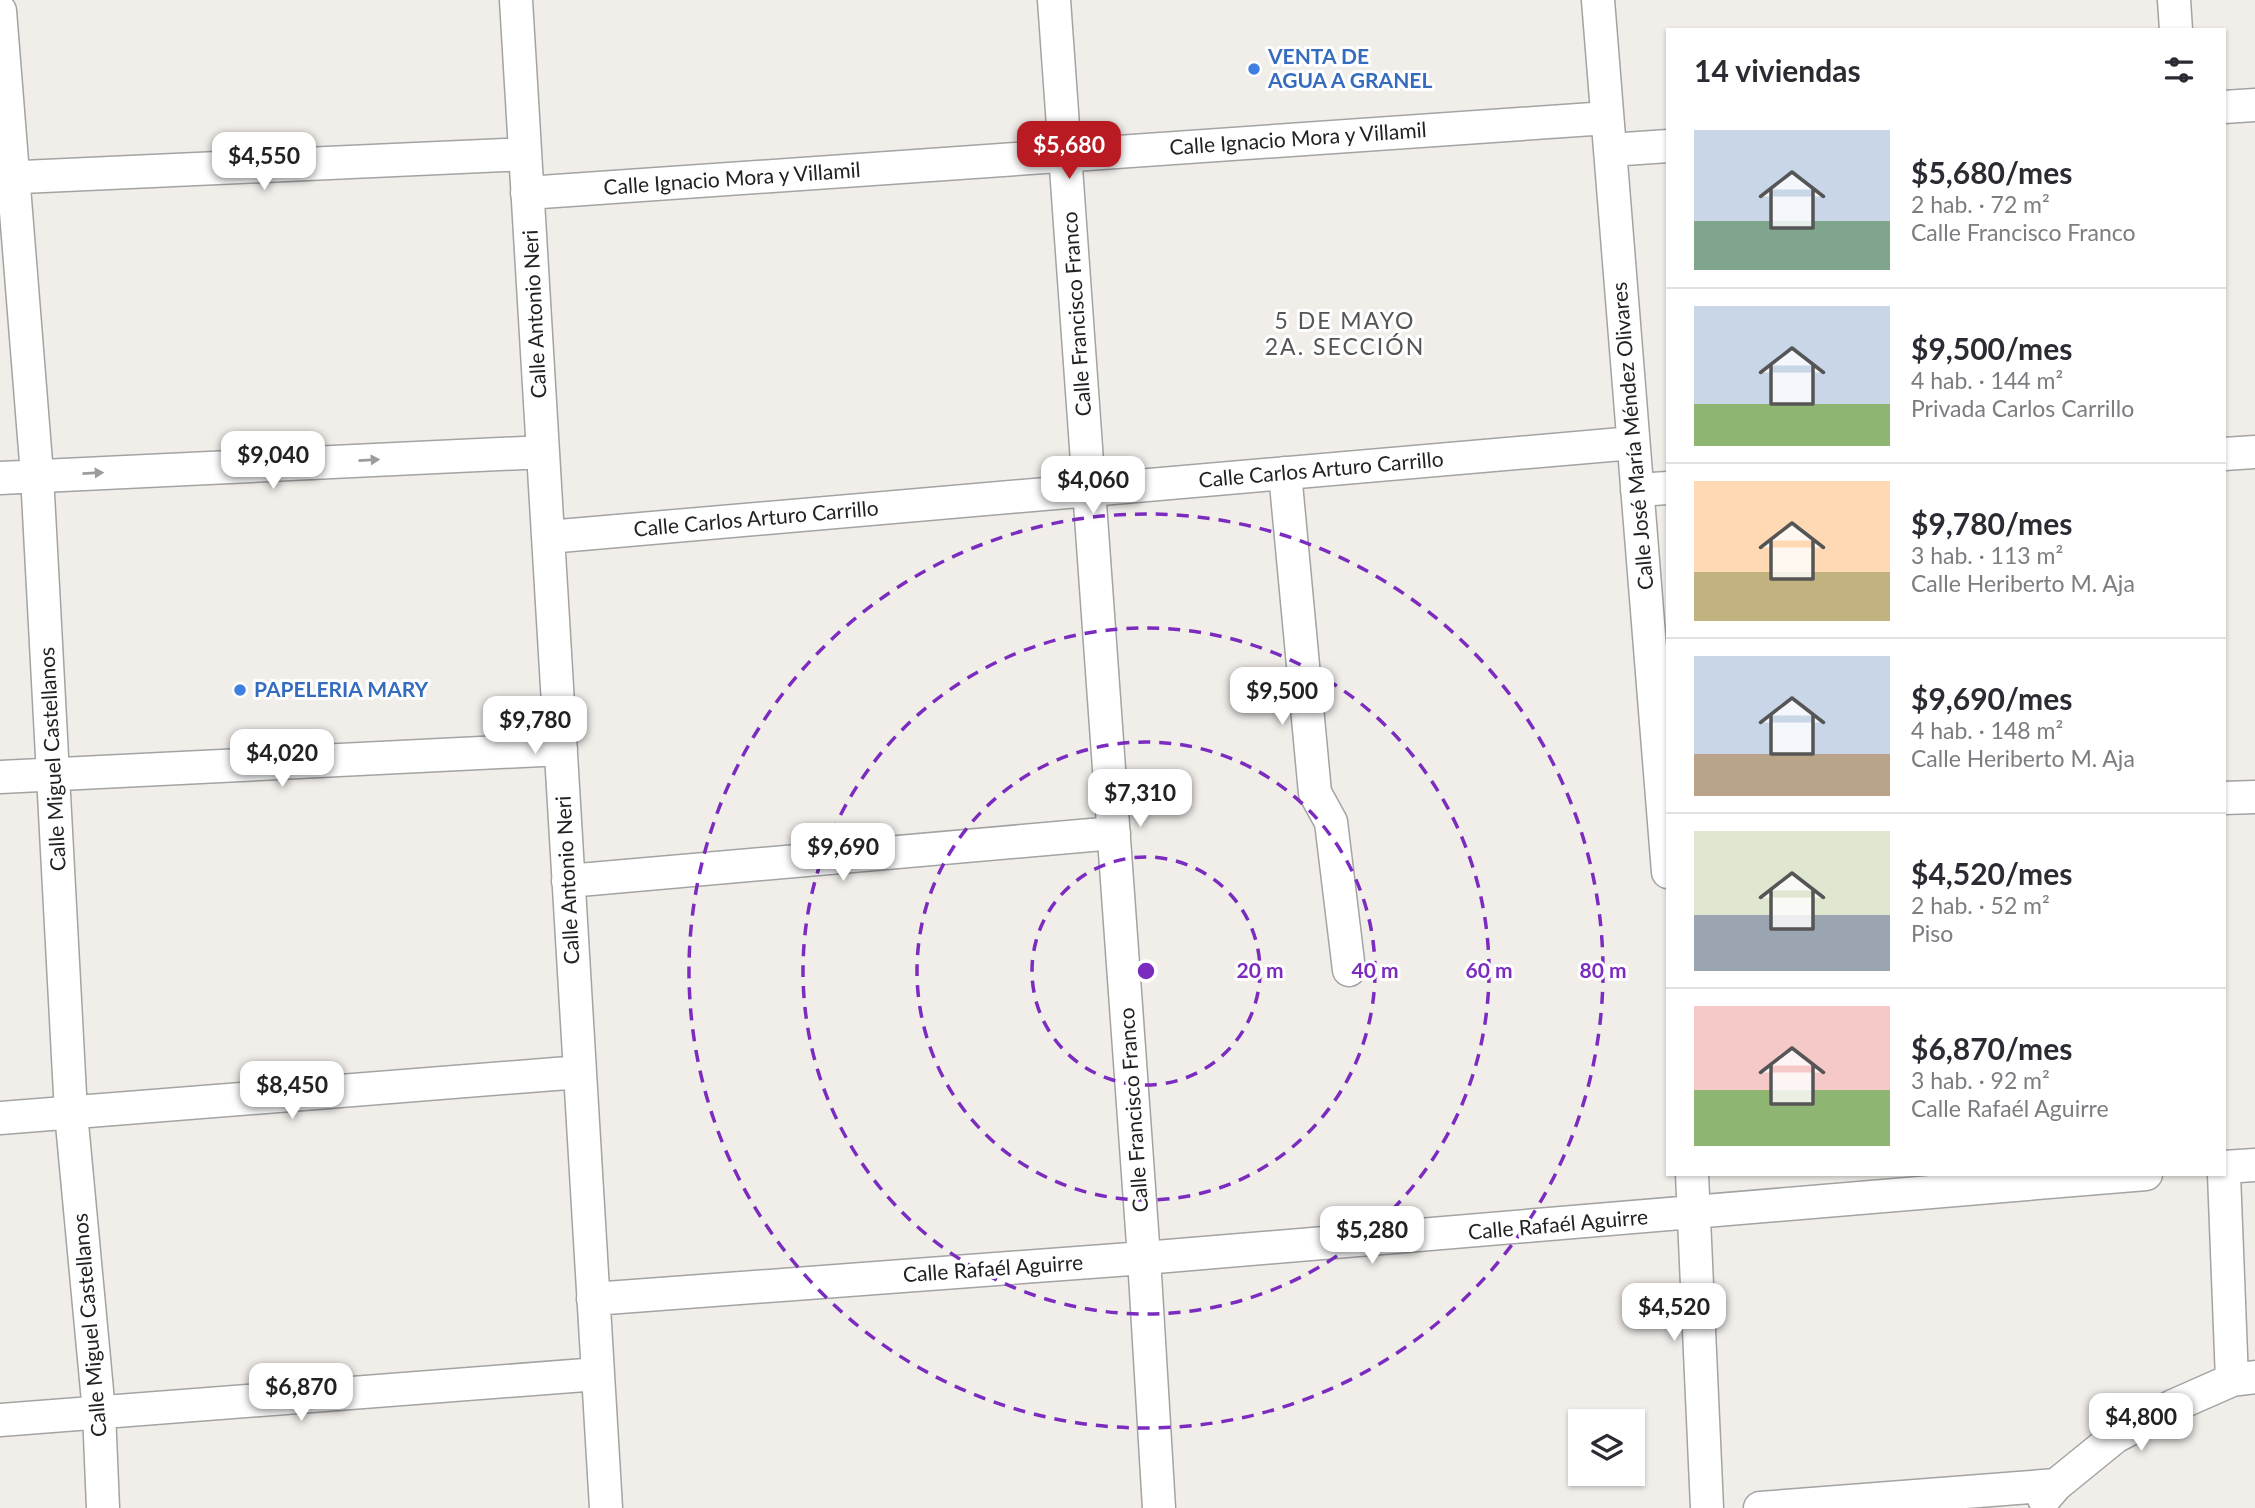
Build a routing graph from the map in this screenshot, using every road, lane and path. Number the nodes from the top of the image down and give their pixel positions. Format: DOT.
graph roads {
  1 [pos="516,0"];
  2 [pos="1054,0"];
  3 [pos="1598,0"];
  4 [pos="2174,0"];
  5 [pos="0,11"];
  6 [pos="2176,28"];
  7 [pos="2255,105"];
  8 [pos="2226,107"];
  9 [pos="1607,118"];
  10 [pos="1666,146"];
  11 [pos="1610,150"];
  12 [pos="525,153"];
  13 [pos="1066,155"];
  14 [pos="6,177"];
  15 [pos="527,193"];
  16 [pos="1633,443"];
  17 [pos="543,452"];
  18 [pos="2255,452"];
  19 [pos="2226,454"];
  20 [pos="1285,473"];
  21 [pos="37,475"];
  22 [pos="0,478"];
  23 [pos="1653,489"];
  24 [pos="1091,490"];
  25 [pos="548,537"];
  26 [pos="561,749"];
  27 [pos="54,774"];
  28 [pos="0,778"];
  29 [pos="2255,797"];
  30 [pos="2226,799"];
  31 [pos="1114,833"];
  32 [pos="1666,834"];
  33 [pos="568,881"];
  34 [pos="1349,970"];
  35 [pos="580,1072"];
  36 [pos="71,1113"];
  37 [pos="0,1118"];
  38 [pos="2255,1165"];
  39 [pos="2226,1167"];
  40 [pos="1692,1176"];
  41 [pos="2123,1176"];
  42 [pos="2224,1176"];
  43 [pos="1695,1213"];
  44 [pos="1144,1258"];
  45 [pos="593,1299"];
  46 [pos="598,1374"];
  47 [pos="2243,1379"];
  48 [pos="99,1412"];
  49 [pos="0,1419"];
  50 [pos="2056,1485"];
  51 [pos="103,1508"];
  52 [pos="606,1508"];
  53 [pos="1159,1508"];
  54 [pos="1707,1508"];
  55 [pos="1760,1508"];
  56 [pos="2036,1508"];
  1 -- 12 [label="street, Calle Antonio Neri"];
  2 -- 13 [label="street, Calle Francisco Franco"];
  3 -- 9 [label="street, Calle José María Méndez Olivares"];
  4 -- 6 [label="street"];
  5 -- 14 [label="street, Calle Miguel Castellanos"];
  7 -- 8 [label="street"];
  9 -- 11 [label="street, Calle José María Méndez Olivares"];
  9 -- 13 [label="street, Calle Ignacio Mora y Villamil"];
  10 -- 11 [label="street"];
  11 -- 16 [label="street, Calle José María Méndez Olivares"];
  12 -- 14 [label="street"];
  12 -- 15 [label="street, Calle Antonio Neri"];
  13 -- 15 [label="street, Calle Ignacio Mora y Villamil"];
  13 -- 24 [label="street, Calle Francisco Franco"];
  14 -- 21 [label="street, Calle Miguel Castellanos"];
  15 -- 17 [label="street, Calle Antonio Neri"];
  16 -- 20 [label="street, Calle Carlos Arturo Carrillo"];
  16 -- 23 [label="street, Calle José María Méndez Olivares"];
  21 -- 17 [label="street, one-way"];
  17 -- 25 [label="street, Calle Antonio Neri"];
  18 -- 19 [label="street"];
  20 -- 24 [label="street, Calle Carlos Arturo Carrillo"];
  20 -- 34 [label="street"];
  21 -- 22 [label="street"];
  21 -- 27 [label="street, Calle Miguel Castellanos"];
  23 -- 32 [label="street, Calle José María Méndez Olivares"];
  24 -- 25 [label="street, Calle Carlos Arturo Carrillo"];
  24 -- 31 [label="street, Calle Francisco Franco"];
  25 -- 26 [label="street, Calle Antonio Neri"];
  26 -- 27 [label="street"];
  26 -- 33 [label="street, Calle Antonio Neri"];
  27 -- 28 [label="street"];
  27 -- 36 [label="street, Calle Miguel Castellanos"];
  29 -- 30 [label="street"];
  31 -- 33 [label="street"];
  31 -- 44 [label="street, Calle Francisco Franco"];
  33 -- 35 [label="street, Calle Antonio Neri"];
  35 -- 36 [label="street"];
  35 -- 45 [label="street, Calle Antonio Neri"];
  36 -- 37 [label="street"];
  36 -- 48 [label="street, Calle Miguel Castellanos"];
  38 -- 39 [label="street"];
  40 -- 43 [label="street"];
  41 -- 43 [label="street, Calle Rafaél Aguirre"];
  42 -- 47 [label="street"];
  43 -- 44 [label="street, Calle Rafaél Aguirre"];
  43 -- 54 [label="street"];
  44 -- 45 [label="street, Calle Rafaél Aguirre"];
  44 -- 53 [label="street, Calle Francisco Franco"];
  45 -- 46 [label="street, Calle Antonio Neri"];
  46 -- 48 [label="street"];
  46 -- 52 [label="street, Calle Antonio Neri"];
  47 -- 50 [label="street"];
  48 -- 49 [label="street"];
  48 -- 51 [label="street, Calle Miguel Castellanos"];
  50 -- 55 [label="street"];
  50 -- 56 [label="street"];
}
